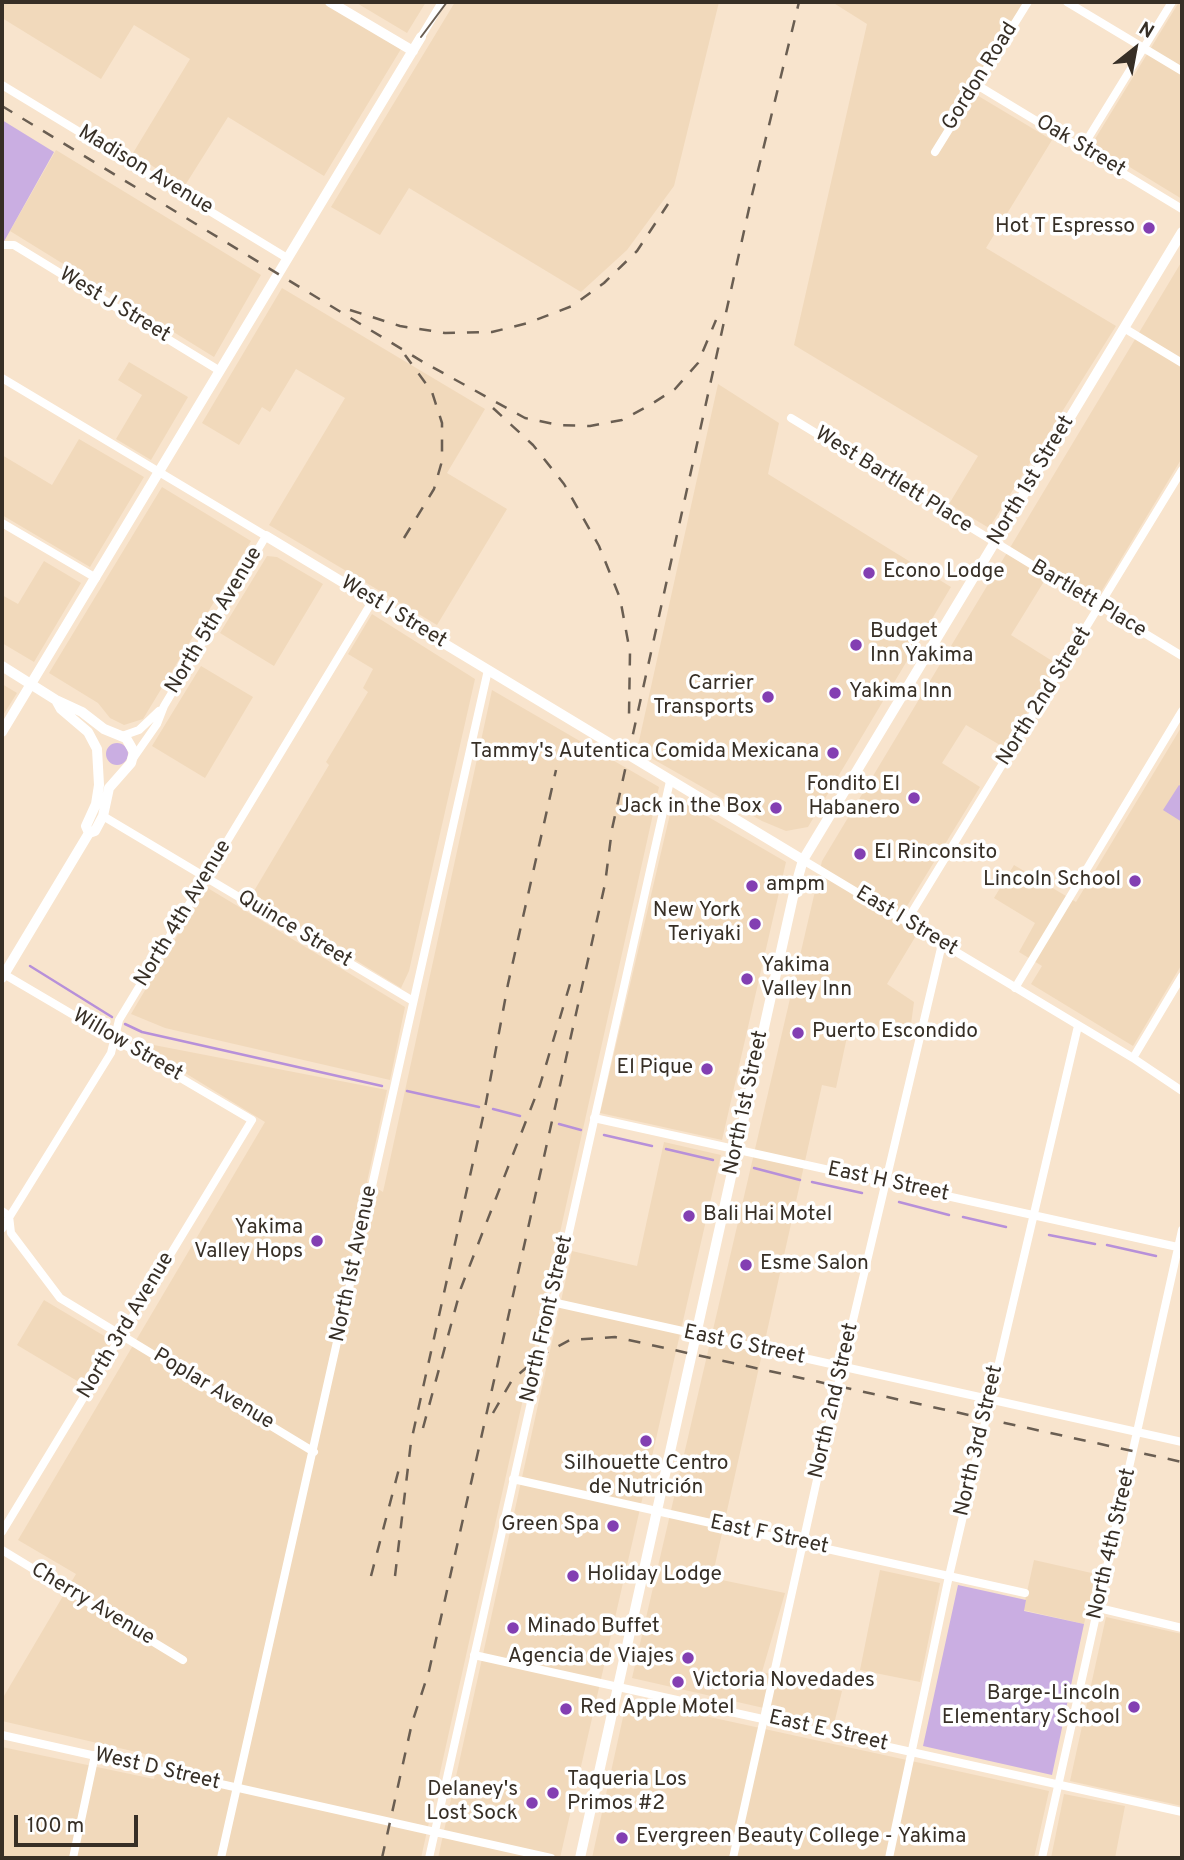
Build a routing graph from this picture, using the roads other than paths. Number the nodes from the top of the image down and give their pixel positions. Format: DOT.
graph roads {
  1 [pos="330,2"];
  2 [pos="442,2"];
  3 [pos="1028,2"];
  4 [pos="1067,2"];
  5 [pos="1172,2"];
  6 [pos="421,37"];
  7 [pos="1143,48"];
  8 [pos="413,51"];
  9 [pos="1182,71"];
  10 [pos="2,85"];
  11 [pos="977,85"];
  12 [pos="1082,148"];
  13 [pos="935,152"];
  14 [pos="1182,209"];
  15 [pos="1182,232"];
  16 [pos="4,244"];
  17 [pos="287,258"];
  18 [pos="1124,328"];
  19 [pos="1182,363"];
  20 [pos="220,371"];
  21 [pos="2,377"];
  22 [pos="791,418"];
  23 [pos="1182,470"];
  24 [pos="159,471"];
  25 [pos="2,523"];
  26 [pos="267,536"];
  27 [pos="994,544"];
  28 [pos="96,578"];
  29 [pos="373,600"];
  30 [pos="1101,607"];
  31 [pos="1182,656"];
  32 [pos="2,666"];
  33 [pos="488,670"];
  34 [pos="31,684"];
  35 [pos="56,700"];
  36 [pos="164,706"];
  37 [pos="1182,713"];
  38 [pos="2,732"];
  39 [pos="117,735"];
  40 [pos="98,755"];
  41 [pos="628,755"];
  42 [pos="134,757"];
  43 [pos="122,770"];
  44 [pos="670,781"];
  45 [pos="103,816"];
  46 [pos="89,833"];
  47 [pos="803,860"];
  48 [pos="205,878"];
  49 [pos="906,922"];
  50 [pos="942,944"];
  51 [pos="3,975"];
  52 [pos="1182,976"];
  53 [pos="1015,988"];
  54 [pos="413,1001"];
  55 [pos="1078,1026"];
  56 [pos="114,1038"];
  57 [pos="1133,1058"];
  58 [pos="1182,1091"];
  59 [pos="594,1118"];
  60 [pos="252,1120"];
  61 [pos="737,1149"];
  62 [pos="885,1182"];
  63 [pos="6,1214"];
  64 [pos="1032,1214"];
  65 [pos="2,1229"];
  66 [pos="1182,1230"];
  67 [pos="1180,1247"];
  68 [pos="552,1302"];
  69 [pos="122,1335"];
  70 [pos="695,1335"];
  71 [pos="842,1367"];
  72 [pos="990,1400"];
  73 [pos="1138,1432"];
  74 [pos="1182,1442"];
  75 [pos="314,1452"];
  76 [pos="513,1479"];
  77 [pos="657,1511"];
  78 [pos="2,1532"];
  79 [pos="803,1544"];
  80 [pos="2,1550"];
  81 [pos="949,1576"];
  82 [pos="1025,1593"];
  83 [pos="1099,1608"];
  84 [pos="1182,1628"];
  85 [pos="474,1655"];
  86 [pos="183,1660"];
  87 [pos="618,1687"];
  88 [pos="764,1718"];
  89 [pos="2,1735"];
  90 [pos="912,1751"];
  91 [pos="95,1755"];
  92 [pos="1059,1784"];
  93 [pos="235,1788"];
  94 [pos="1182,1812"];
  95 [pos="434,1833"];
  96 [pos="73,1858"];
  97 [pos="220,1858"];
  98 [pos="429,1858"];
  99 [pos="551,1858"];
  100 [pos="580,1858"];
  101 [pos="733,1858"];
  102 [pos="888,1858"];
  103 [pos="1042,1858"];
  1 -- 8 [label="street"];
  2 -- 6 [label="street"];
  3 -- 11 [label="street, Gordon Road"];
  4 -- 7 [label="street"];
  5 -- 7 [label="street"];
  6 -- 8 [label="street"];
  7 -- 9 [label="street"];
  7 -- 12 [label="street"];
  8 -- 17 [label="street"];
  10 -- 17 [label="street, Madison Avenue"];
  11 -- 12 [label="street, Oak Street"];
  11 -- 13 [label="street, Gordon Road"];
  12 -- 14 [label="street, Oak Street"];
  15 -- 18 [label="main road, North 1st Street"];
  16 -- 20 [label="street, West J Street"];
  17 -- 20 [label="street"];
  18 -- 19 [label="street"];
  18 -- 27 [label="main road, North 1st Street"];
  20 -- 24 [label="street"];
  21 -- 24 [label="street, West I Street"];
  22 -- 27 [label="street, West Bartlett Place"];
  23 -- 30 [label="street, North 2nd Street"];
  24 -- 26 [label="street, West I Street"];
  24 -- 28 [label="street"];
  25 -- 28 [label="street"];
  26 -- 29 [label="street, West I Street"];
  26 -- 36 [label="street, North 5th Avenue"];
  27 -- 30 [label="street, Bartlett Place"];
  27 -- 47 [label="main road, North 1st Street"];
  28 -- 34 [label="street"];
  29 -- 33 [label="street, West I Street"];
  29 -- 48 [label="street, North 4th Avenue"];
  30 -- 31 [label="street, Bartlett Place"];
  30 -- 49 [label="street, North 2nd Street"];
  32 -- 34 [label="main road"];
  33 -- 41 [label="street, West I Street"];
  33 -- 54 [label="street, North 1st Avenue"];
  34 -- 35 [label="main road"];
  34 -- 38 [label="street"];
  35 -- 39 [label="main road"];
  35 -- 40 [label="main road"];
  36 -- 39 [label="street, North 5th Avenue"];
  36 -- 42 [label="street, North 5th Avenue"];
  37 -- 53 [label="street"];
  39 -- 40 [label="main road"];
  39 -- 42 [label="main road"];
  40 -- 43 [label="main road"];
  40 -- 46 [label="main road"];
  41 -- 44 [label="street, East I Street"];
  42 -- 43 [label="main road"];
  43 -- 45 [label="main road"];
  44 -- 47 [label="street, East I Street"];
  44 -- 59 [label="street, North Front Street"];
  45 -- 46 [label="main road"];
  45 -- 48 [label="street, Quince Street"];
  46 -- 51 [label="main road"];
  47 -- 49 [label="street, East I Street"];
  47 -- 61 [label="main road, North 1st Street"];
  48 -- 54 [label="street, Quince Street"];
  48 -- 56 [label="street, North 4th Avenue"];
  49 -- 50 [label="street, East I Street"];
  50 -- 53 [label="street, East I Street"];
  50 -- 62 [label="street, North 2nd Street"];
  51 -- 56 [label="street, Willow Street"];
  52 -- 57 [label="street"];
  53 -- 55 [label="street, East I Street"];
  54 -- 75 [label="street, North 1st Avenue"];
  55 -- 57 [label="street, East I Street"];
  55 -- 64 [label="street, North 3rd Street"];
  56 -- 60 [label="street, Willow Street"];
  56 -- 63 [label="street, North 4th Avenue"];
  57 -- 58 [label="street, East I Street"];
  59 -- 61 [label="street, East H Street"];
  59 -- 68 [label="street, North Front Street"];
  60 -- 69 [label="street, North 3rd Avenue"];
  61 -- 62 [label="street, East H Street"];
  61 -- 70 [label="main road, North 1st Street"];
  62 -- 64 [label="street, East H Street"];
  62 -- 71 [label="street, North 2nd Street"];
  63 -- 65 [label="street, North 4th Avenue"];
  63 -- 69 [label="street, Poplar Avenue"];
  64 -- 67 [label="street, East H Street"];
  64 -- 72 [label="street, North 3rd Street"];
  66 -- 67 [label="street, North 4th Street"];
  67 -- 73 [label="street, North 4th Street"];
  68 -- 70 [label="street, East G Street"];
  68 -- 76 [label="street, North Front Street"];
  69 -- 75 [label="street, Poplar Avenue"];
  69 -- 78 [label="street, North 3rd Avenue"];
  70 -- 71 [label="street, East G Street"];
  70 -- 77 [label="main road, North 1st Street"];
  71 -- 72 [label="street, East G Street"];
  71 -- 79 [label="street, North 2nd Street"];
  72 -- 73 [label="street, East G Street"];
  72 -- 81 [label="street, North 3rd Street"];
  73 -- 74 [label="street, East G Street"];
  73 -- 83 [label="street, North 4th Street"];
  75 -- 93 [label="street, North 1st Avenue"];
  76 -- 77 [label="street, East F Street"];
  76 -- 85 [label="street, North Front Street"];
  77 -- 79 [label="street, East F Street"];
  77 -- 87 [label="main road, North 1st Street"];
  79 -- 81 [label="street, East F Street"];
  79 -- 88 [label="street, North 2nd Street"];
  80 -- 86 [label="street, Cherry Avenue"];
  81 -- 82 [label="street, East F Street"];
  81 -- 90 [label="street, North 3rd Street"];
  83 -- 84 [label="street"];
  83 -- 92 [label="street, North 4th Street"];
  85 -- 87 [label="street, East E Street"];
  85 -- 95 [label="street, North Front Street"];
  87 -- 88 [label="street, East E Street"];
  87 -- 100 [label="main road, North 1st Street"];
  88 -- 90 [label="street, East E Street"];
  88 -- 101 [label="street, North 2nd Street"];
  89 -- 91 [label="street, West D Street"];
  90 -- 92 [label="street, East E Street"];
  90 -- 102 [label="street, North 3rd Street"];
  91 -- 93 [label="street, West D Street"];
  91 -- 96 [label="street"];
  92 -- 94 [label="street, East E Street"];
  92 -- 103 [label="street, North 4th Street"];
  93 -- 95 [label="street, West D Street"];
  93 -- 97 [label="street, North 1st Avenue"];
  95 -- 98 [label="street, North Front Street"];
  95 -- 99 [label="street, West D Street"];
}
